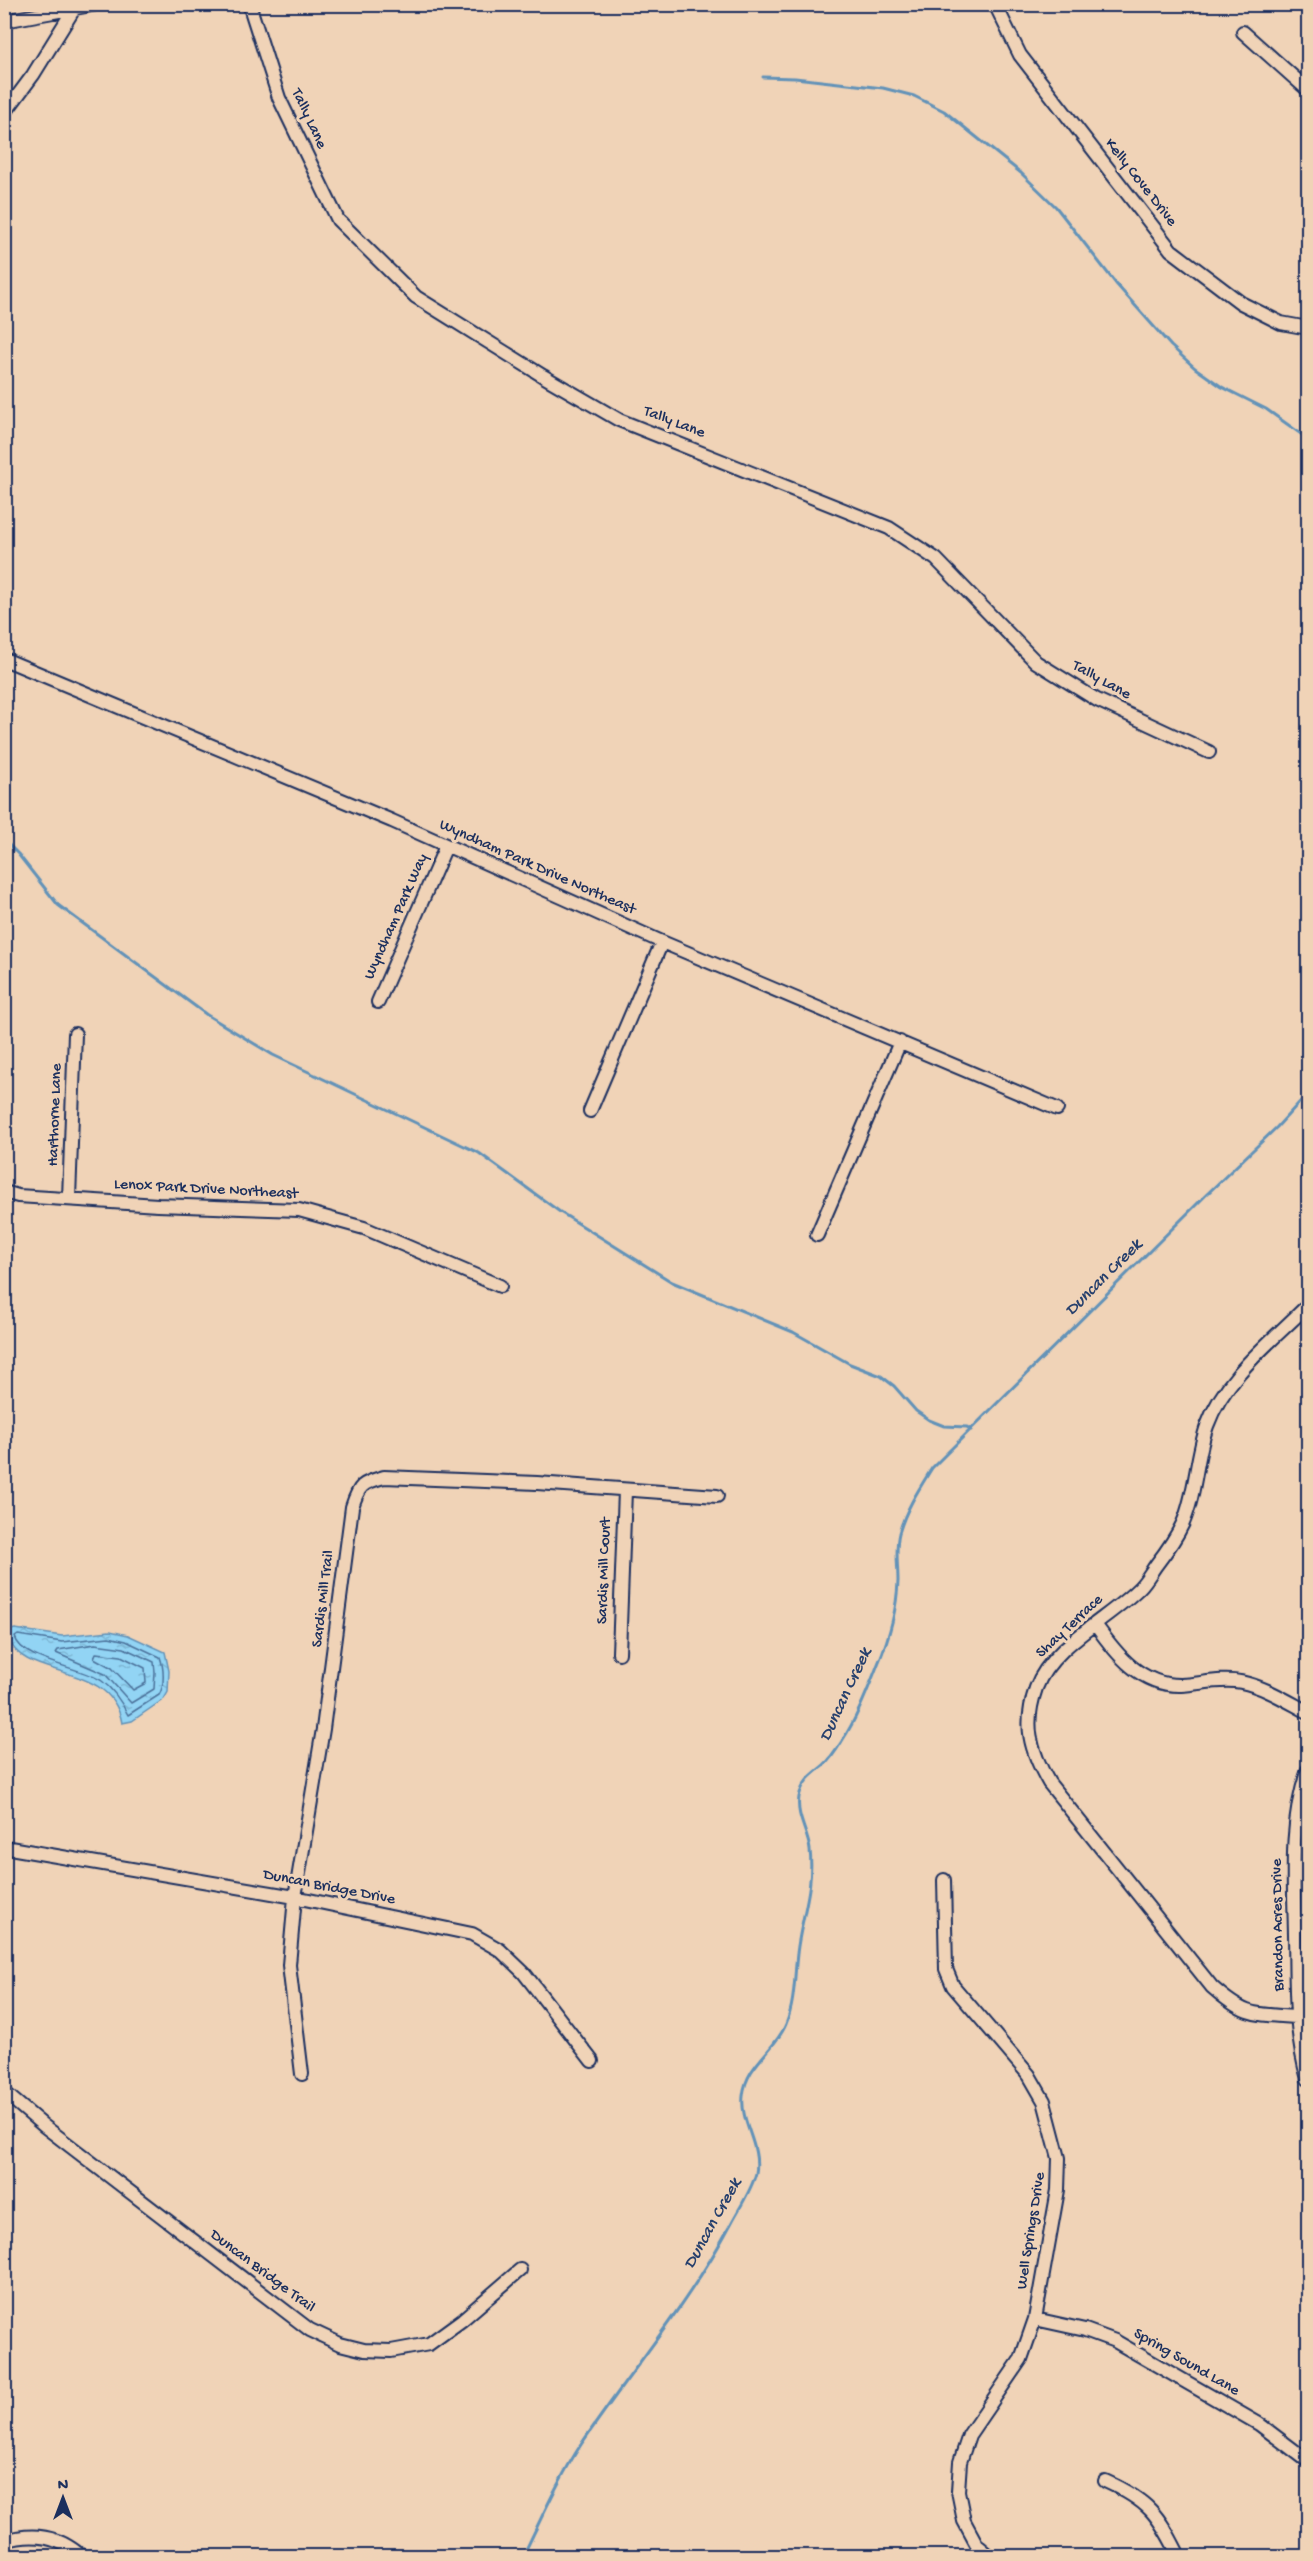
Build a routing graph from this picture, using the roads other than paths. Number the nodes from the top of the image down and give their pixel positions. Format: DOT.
graph roads {
  1 [pos="97,4"];
  2 [pos="249,4"];
  3 [pos="995,4"];
  4 [pos="75,6"];
  5 [pos="4,21"];
  6 [pos="1243,32"];
  7 [pos="1308,90"];
  8 [pos="4,114"];
  9 [pos="1308,328"];
  10 [pos="4,659"];
  11 [pos="1209,752"];
  12 [pos="446,846"];
  13 [pos="662,942"];
  14 [pos="378,1002"];
  15 [pos="75,1034"];
  16 [pos="900,1041"];
  17 [pos="1056,1108"];
  18 [pos="590,1111"];
  19 [pos="4,1192"];
  20 [pos="69,1198"];
  21 [pos="816,1235"];
  22 [pos="500,1286"];
  23 [pos="1308,1305"];
  24 [pos="625,1491"];
  25 [pos="717,1496"];
  26 [pos="1095,1624"];
  27 [pos="618,1653"];
  28 [pos="1308,1712"];
  29 [pos="1308,1770"];
  30 [pos="4,1847"];
  31 [pos="944,1880"];
  32 [pos="295,1897"];
  33 [pos="1297,2017"];
  34 [pos="592,2061"];
  35 [pos="302,2074"];
  36 [pos="1308,2079"];
  37 [pos="4,2092"];
  38 [pos="519,2270"];
  39 [pos="1035,2319"];
  40 [pos="1308,2461"];
  41 [pos="1105,2481"];
  42 [pos="4,2541"];
  43 [pos="81,2556"];
  44 [pos="990,2556"];
  45 [pos="1179,2556"];
  1 -- 4 [label="street"];
  2 -- 11 [label="street, Tally Lane"];
  3 -- 9 [label="street, Kelly Cove Drive"];
  4 -- 5 [label="street"];
  4 -- 8 [label="street"];
  6 -- 7 [label="street"];
  10 -- 12 [label="street, Wyndham Park Drive Northeast"];
  12 -- 13 [label="street, Wyndham Park Drive Northeast"];
  12 -- 14 [label="street, Wyndham Park Way"];
  13 -- 16 [label="street, Wyndham Park Drive Northeast"];
  13 -- 18 [label="street"];
  15 -- 20 [label="street, Harthorne Lane"];
  16 -- 17 [label="street, Wyndham Park Drive Northeast"];
  16 -- 21 [label="street"];
  19 -- 20 [label="street, Lenox Park Drive Northeast"];
  20 -- 22 [label="street, Lenox Park Drive Northeast"];
  23 -- 26 [label="street, Shay Terrace"];
  24 -- 25 [label="street, Sardis Mill Trail"];
  24 -- 27 [label="street, Sardis Mill Court"];
  24 -- 32 [label="street, Sardis Mill Trail"];
  26 -- 28 [label="street"];
  26 -- 33 [label="street, Shay Terrace"];
  29 -- 33 [label="street, Brandon Acres Drive"];
  30 -- 32 [label="street, Duncan Bridge Drive"];
  31 -- 39 [label="street, Well Springs Drive"];
  32 -- 34 [label="street, Duncan Bridge Drive"];
  32 -- 35 [label="street, Sardis Mill Trail"];
  33 -- 36 [label="street, Brandon Acres Drive"];
  37 -- 38 [label="street, Duncan Bridge Trail"];
  39 -- 40 [label="street, Spring Sound Lane"];
  39 -- 44 [label="street, Well Springs Drive"];
  41 -- 45 [label="street"];
  42 -- 43 [label="street"];
}
